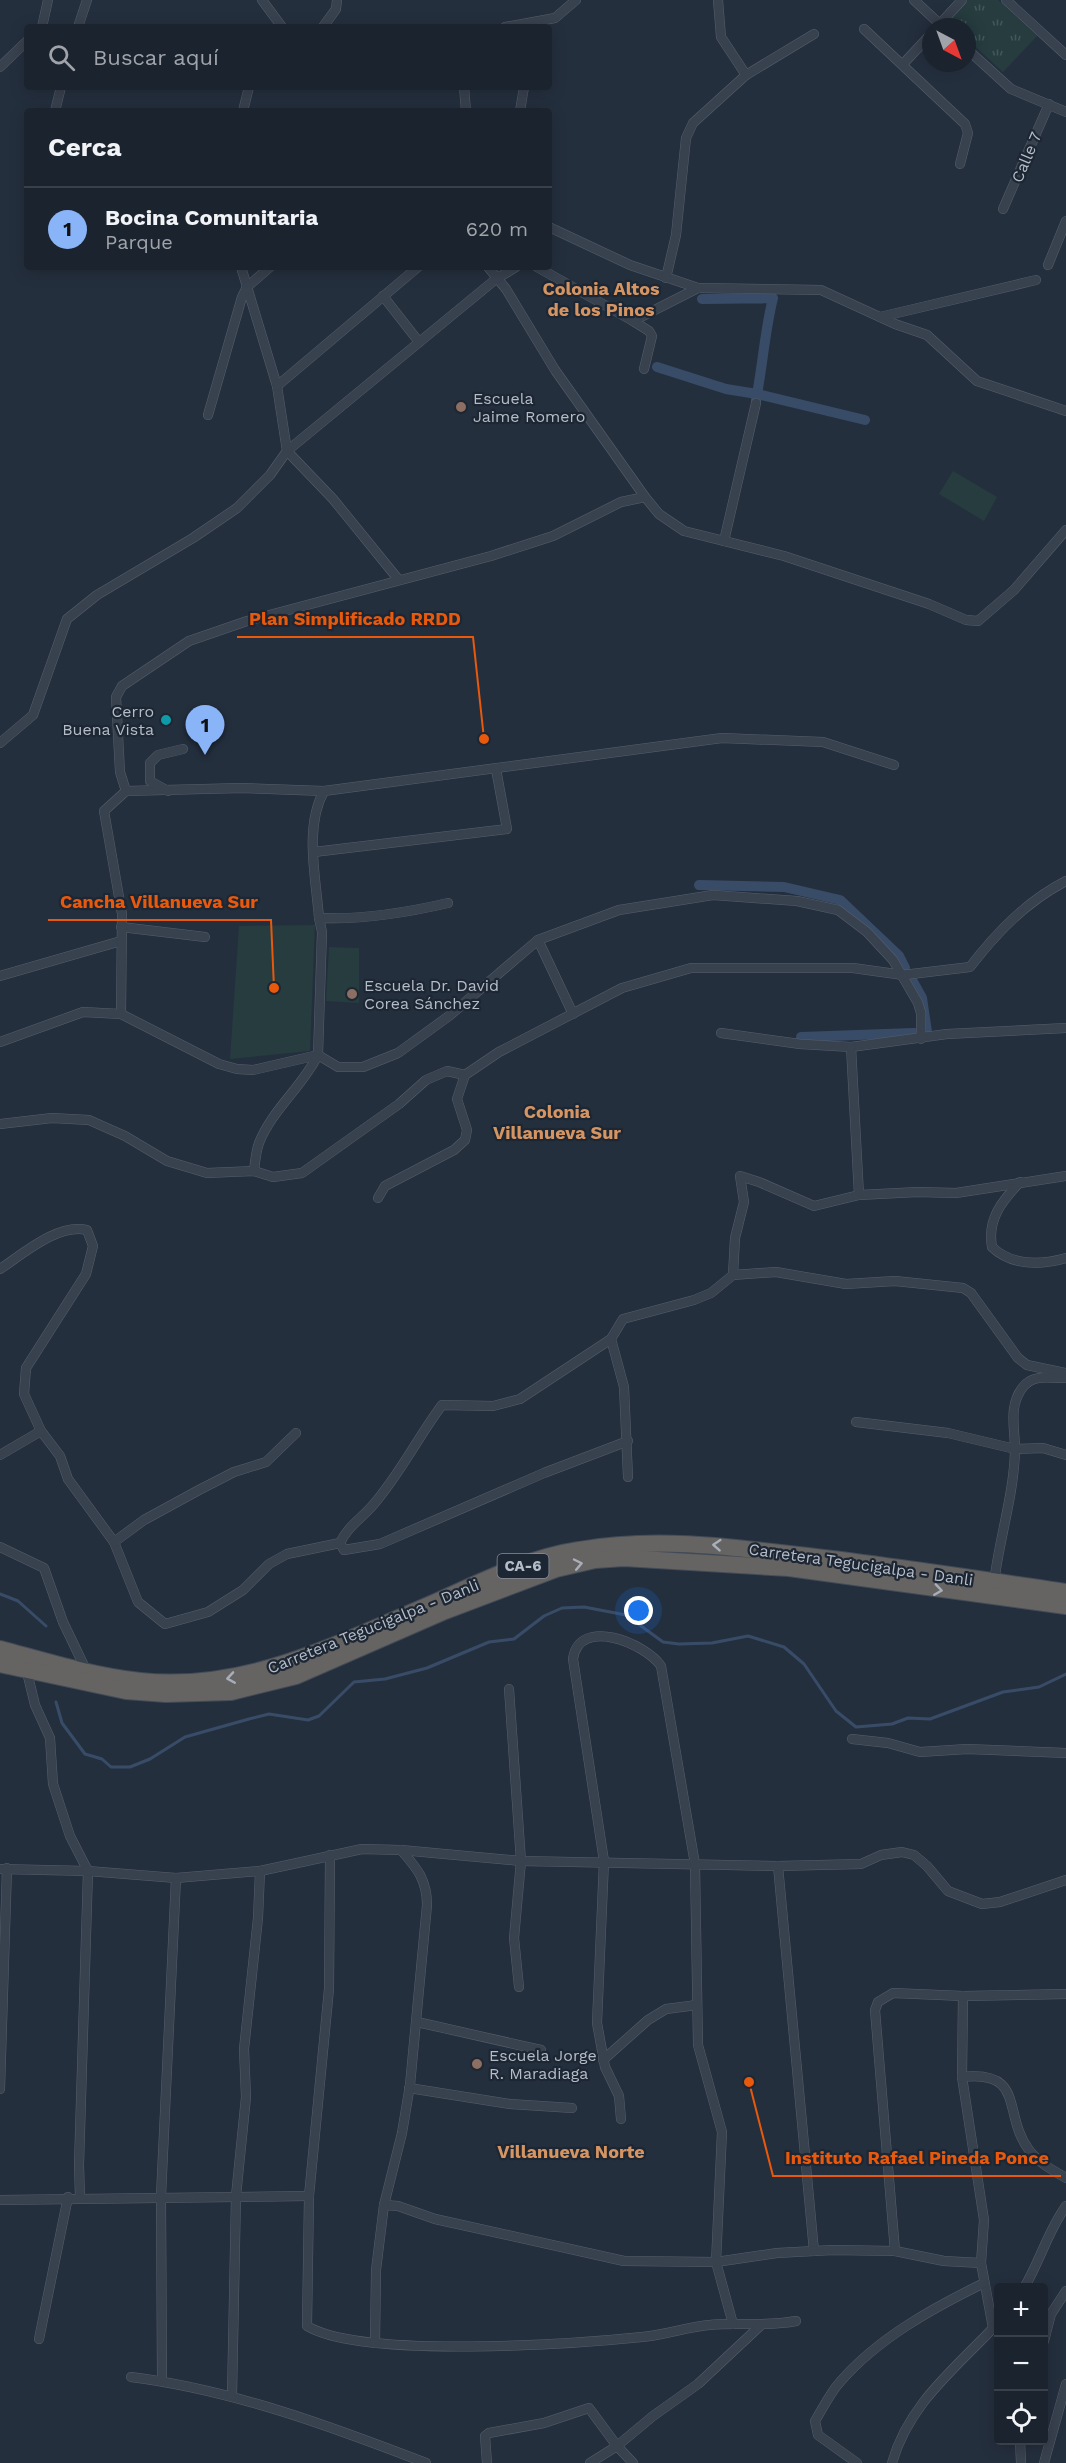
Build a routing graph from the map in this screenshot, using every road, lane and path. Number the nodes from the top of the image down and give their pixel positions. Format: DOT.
graph roads {
  1 [pos="48,0"];
  2 [pos="87,0"];
  3 [pos="262,0"];
  4 [pos="337,0"];
  5 [pos="576,0"];
  6 [pos="718,0"];
  7 [pos="914,0"];
  8 [pos="962,0"];
  9 [pos="1006,0"];
  10 [pos="932,18"];
  11 [pos="947,18"];
  12 [pos="43,24"];
  13 [pos="79,24"];
  14 [pos="280,24"];
  15 [pos="325,24"];
  16 [pos="536,24"];
  17 [pos="864,29"];
  18 [pos="814,34"];
  19 [pos="24,44"];
  20 [pos="922,44"];
  21 [pos="1066,55"];
  22 [pos="976,57"];
  23 [pos="903,64"];
  24 [pos="0,67"];
  25 [pos="746,75"];
  26 [pos="60,90"];
  27 [pos="248,90"];
  28 [pos="464,90"];
  29 [pos="524,90"];
  30 [pos="1049,104"];
  31 [pos="56,108"];
  32 [pos="244,108"];
  33 [pos="466,108"];
  34 [pos="520,108"];
  35 [pos="1066,112"];
  36 [pos="960,164"];
  37 [pos="1003,209"];
  38 [pos="1066,221"];
  39 [pos="552,228"];
  40 [pos="1048,265"];
  41 [pos="242,270"];
  42 [pos="267,270"];
  43 [pos="414,270"];
  44 [pos="490,270"];
  45 [pos="511,270"];
  46 [pos="542,270"];
  47 [pos="666,278"];
  48 [pos="496,279"];
  49 [pos="1036,280"];
  50 [pos="247,287"];
  51 [pos="698,288"];
  52 [pos="383,296"];
  53 [pos="880,317"];
  54 [pos="633,321"];
  55 [pos="419,342"];
  56 [pos="644,369"];
  57 [pos="277,386"];
  58 [pos="756,403"];
  59 [pos="1066,411"];
  60 [pos="208,415"];
  61 [pos="286,451"];
  62 [pos="645,497"];
  63 [pos="1066,530"];
  64 [pos="724,541"];
  65 [pos="398,579"];
  66 [pos="0,743"];
  67 [pos="183,749"];
  68 [pos="894,765"];
  69 [pos="496,769"];
  70 [pos="126,791"];
  71 [pos="169,791"];
  72 [pos="324,791"];
  73 [pos="314,852"];
  74 [pos="1066,881"];
  75 [pos="448,903"];
  76 [pos="319,918"];
  77 [pos="121,927"];
  78 [pos="205,937"];
  79 [pos="538,940"];
  80 [pos="121,941"];
  81 [pos="903,975"];
  82 [pos="0,976"];
  83 [pos="121,1014"];
  84 [pos="573,1014"];
  85 [pos="1066,1028"];
  86 [pos="722,1033"];
  87 [pos="921,1039"];
  88 [pos="0,1042"];
  89 [pos="851,1047"];
  90 [pos="318,1055"];
  91 [pos="465,1075"];
  92 [pos="0,1124"];
  93 [pos="254,1171"];
  94 [pos="1066,1176"];
  95 [pos="1020,1182"];
  96 [pos="859,1196"];
  97 [pos="378,1198"];
  98 [pos="1066,1258"];
  99 [pos="0,1269"];
  100 [pos="733,1275"];
  101 [pos="611,1339"];
  102 [pos="1066,1373"];
  103 [pos="1066,1378"];
  104 [pos="856,1422"];
  105 [pos="41,1431"];
  106 [pos="296,1432"];
  107 [pos="628,1441"];
  108 [pos="1015,1449"];
  109 [pos="0,1455"];
  110 [pos="1066,1455"];
  111 [pos="628,1478"];
  112 [pos="114,1542"];
  113 [pos="340,1543"];
  114 [pos="0,1547"];
  115 [pos="994,1590"];
  116 [pos="1066,1592"];
  117 [pos="1066,1606"];
  118 [pos="0,1649"];
  119 [pos="27,1663"];
  120 [pos="0,1664"];
  121 [pos="89,1676"];
  122 [pos="509,1689"];
  123 [pos="852,1739"];
  124 [pos="1066,1753"];
  125 [pos="401,1850"];
  126 [pos="330,1855"];
  127 [pos="521,1861"];
  128 [pos="604,1861"];
  129 [pos="695,1864"];
  130 [pos="778,1866"];
  131 [pos="4,1869"];
  132 [pos="88,1870"];
  133 [pos="260,1871"];
  134 [pos="176,1878"];
  135 [pos="1066,1880"];
  136 [pos="519,1986"];
  137 [pos="1066,1994"];
  138 [pos="963,1996"];
  139 [pos="697,2005"];
  140 [pos="417,2022"];
  141 [pos="541,2050"];
  142 [pos="603,2060"];
  143 [pos="963,2077"];
  144 [pos="410,2088"];
  145 [pos="0,2089"];
  146 [pos="572,2108"];
  147 [pos="621,2120"];
  148 [pos="1066,2178"];
  149 [pos="161,2196"];
  150 [pos="236,2196"];
  151 [pos="309,2196"];
  152 [pos="68,2197"];
  153 [pos="81,2197"];
  154 [pos="0,2200"];
  155 [pos="384,2205"];
  156 [pos="1066,2206"];
  157 [pos="814,2251"];
  158 [pos="895,2252"];
  159 [pos="716,2262"];
  160 [pos="981,2263"];
  161 [pos="984,2283"];
  162 [pos="1027,2283"];
  163 [pos="1066,2291"];
  164 [pos="994,2318"];
  165 [pos="795,2321"];
  166 [pos="733,2324"];
  167 [pos="760,2326"];
  168 [pos="994,2327"];
  169 [pos="1045,2337"];
  170 [pos="39,2339"];
  171 [pos="375,2343"];
  172 [pos="131,2377"];
  173 [pos="162,2381"];
  174 [pos="1066,2384"];
  175 [pos="232,2396"];
  176 [pos="1020,2445"];
  177 [pos="616,2446"];
  178 [pos="426,2463"];
  179 [pos="487,2463"];
  180 [pos="590,2463"];
  181 [pos="633,2463"];
  182 [pos="857,2463"];
  183 [pos="892,2463"];
  184 [pos="1021,2463"];
  185 [pos="1044,2463"];
  1 -- 12 [label="street"];
  2 -- 13 [label="street"];
  3 -- 14 [label="street"];
  4 -- 15 [label="street"];
  5 -- 16 [label="street"];
  6 -- 25 [label="street"];
  7 -- 10 [label="street"];
  8 -- 11 [label="street"];
  9 -- 21 [label="street"];
  17 -- 23 [label="street"];
  18 -- 25 [label="street"];
  19 -- 24 [label="street"];
  20 -- 23 [label="street"];
  22 -- 30 [label="street"];
  23 -- 36 [label="street"];
  25 -- 47 [label="street"];
  26 -- 31 [label="street"];
  27 -- 32 [label="street"];
  28 -- 33 [label="street"];
  29 -- 34 [label="street"];
  30 -- 35 [label="street"];
  30 -- 37 [label="street, Calle 7"];
  38 -- 40 [label="street"];
  39 -- 47 [label="street"];
  41 -- 50 [label="street"];
  42 -- 50 [label="street"];
  43 -- 52 [label="street"];
  44 -- 48 [label="street"];
  45 -- 48 [label="street"];
  46 -- 54 [label="street"];
  47 -- 51 [label="street"];
  48 -- 55 [label="street"];
  48 -- 62 [label="street"];
  49 -- 53 [label="street"];
  50 -- 57 [label="street"];
  50 -- 60 [label="street"];
  51 -- 53 [label="street"];
  51 -- 54 [label="street"];
  52 -- 55 [label="street"];
  52 -- 57 [label="street"];
  53 -- 59 [label="street"];
  54 -- 56 [label="street"];
  55 -- 61 [label="street"];
  57 -- 61 [label="street"];
  58 -- 64 [label="street"];
  61 -- 65 [label="street"];
  61 -- 66 [label="street"];
  62 -- 64 [label="street"];
  62 -- 65 [label="street"];
  63 -- 64 [label="street"];
  65 -- 70 [label="street"];
  67 -- 71 [label="street"];
  68 -- 69 [label="street"];
  69 -- 72 [label="street"];
  69 -- 73 [label="street"];
  70 -- 71 [label="street"];
  70 -- 77 [label="street"];
  71 -- 72 [label="street"];
  72 -- 73 [label="street"];
  73 -- 76 [label="street"];
  74 -- 81 [label="street"];
  75 -- 76 [label="street"];
  76 -- 90 [label="street"];
  77 -- 78 [label="street"];
  77 -- 80 [label="street"];
  79 -- 81 [label="street"];
  79 -- 84 [label="street"];
  79 -- 90 [label="street"];
  80 -- 82 [label="street"];
  80 -- 83 [label="street"];
  81 -- 84 [label="street"];
  81 -- 87 [label="street"];
  83 -- 88 [label="street"];
  83 -- 90 [label="street"];
  84 -- 91 [label="street"];
  85 -- 87 [label="street"];
  86 -- 89 [label="street"];
  87 -- 89 [label="street"];
  89 -- 96 [label="street"];
  90 -- 93 [label="street"];
  91 -- 93 [label="street"];
  91 -- 97 [label="street"];
  92 -- 93 [label="street"];
  94 -- 95 [label="street"];
  95 -- 96 [label="street"];
  95 -- 98 [label="street"];
  96 -- 100 [label="street"];
  99 -- 105 [label="street"];
  100 -- 101 [label="street"];
  100 -- 102 [label="street"];
  101 -- 107 [label="street"];
  101 -- 113 [label="street"];
  103 -- 108 [label="street"];
  104 -- 108 [label="street"];
  105 -- 109 [label="street"];
  105 -- 112 [label="street"];
  106 -- 112 [label="street"];
  107 -- 111 [label="street"];
  107 -- 113 [label="street"];
  108 -- 110 [label="street"];
  108 -- 115 [label="street"];
  112 -- 113 [label="street"];
  114 -- 121 [label="street"];
  115 -- 116 [label="highway, Carretera Tegucigalpa - Danli / CA-6"];
  115 -- 117 [label="highway, Carretera Tegucigalpa - Danli / CA-6"];
  115 -- 121 [label="highway, Carretera Tegucigalpa - Danli / CA-6"];
  118 -- 119 [label="highway, Carretera Tegucigalpa - Danli / CA-6"];
  119 -- 120 [label="highway, Carretera Tegucigalpa - Danli / CA-6"];
  119 -- 121 [label="highway, Carretera Tegucigalpa - Danli / CA-6"];
  119 -- 132 [label="street"];
  122 -- 127 [label="street"];
  123 -- 124 [label="street"];
  125 -- 126 [label="street"];
  125 -- 127 [label="street"];
  125 -- 140 [label="street"];
  126 -- 133 [label="street"];
  126 -- 151 [label="street"];
  127 -- 128 [label="street"];
  127 -- 136 [label="street"];
  128 -- 129 [label="street"];
  128 -- 129 [label="street"];
  128 -- 142 [label="street"];
  129 -- 130 [label="street"];
  129 -- 139 [label="street"];
  130 -- 135 [label="street"];
  130 -- 157 [label="street"];
  131 -- 132 [label="street"];
  131 -- 145 [label="street"];
  132 -- 134 [label="street"];
  132 -- 153 [label="street"];
  133 -- 134 [label="street"];
  133 -- 150 [label="street"];
  134 -- 149 [label="street"];
  137 -- 138 [label="street"];
  138 -- 143 [label="street"];
  138 -- 158 [label="street"];
  139 -- 142 [label="street"];
  139 -- 159 [label="street"];
  140 -- 141 [label="street"];
  140 -- 144 [label="street"];
  142 -- 147 [label="street"];
  143 -- 148 [label="street"];
  143 -- 160 [label="street"];
  144 -- 146 [label="street"];
  144 -- 155 [label="street"];
  149 -- 150 [label="street"];
  149 -- 153 [label="street"];
  149 -- 173 [label="street"];
  150 -- 151 [label="street"];
  150 -- 175 [label="street"];
  151 -- 171 [label="street"];
  152 -- 153 [label="street"];
  152 -- 154 [label="street"];
  152 -- 170 [label="street"];
  155 -- 159 [label="street"];
  155 -- 171 [label="street"];
  156 -- 162 [label="street"];
  157 -- 158 [label="street"];
  157 -- 159 [label="street"];
  158 -- 160 [label="street"];
  159 -- 166 [label="street"];
  160 -- 161 [label="street"];
  161 -- 164 [label="street"];
  161 -- 182 [label="street"];
  163 -- 169 [label="street"];
  165 -- 167 [label="street"];
  166 -- 167 [label="street"];
  166 -- 171 [label="street"];
  167 -- 177 [label="street"];
  168 -- 183 [label="street"];
  172 -- 173 [label="street"];
  173 -- 175 [label="street"];
  174 -- 185 [label="street"];
  175 -- 178 [label="street"];
  176 -- 184 [label="street"];
  177 -- 179 [label="street"];
  177 -- 180 [label="street"];
  177 -- 181 [label="street"];
}
